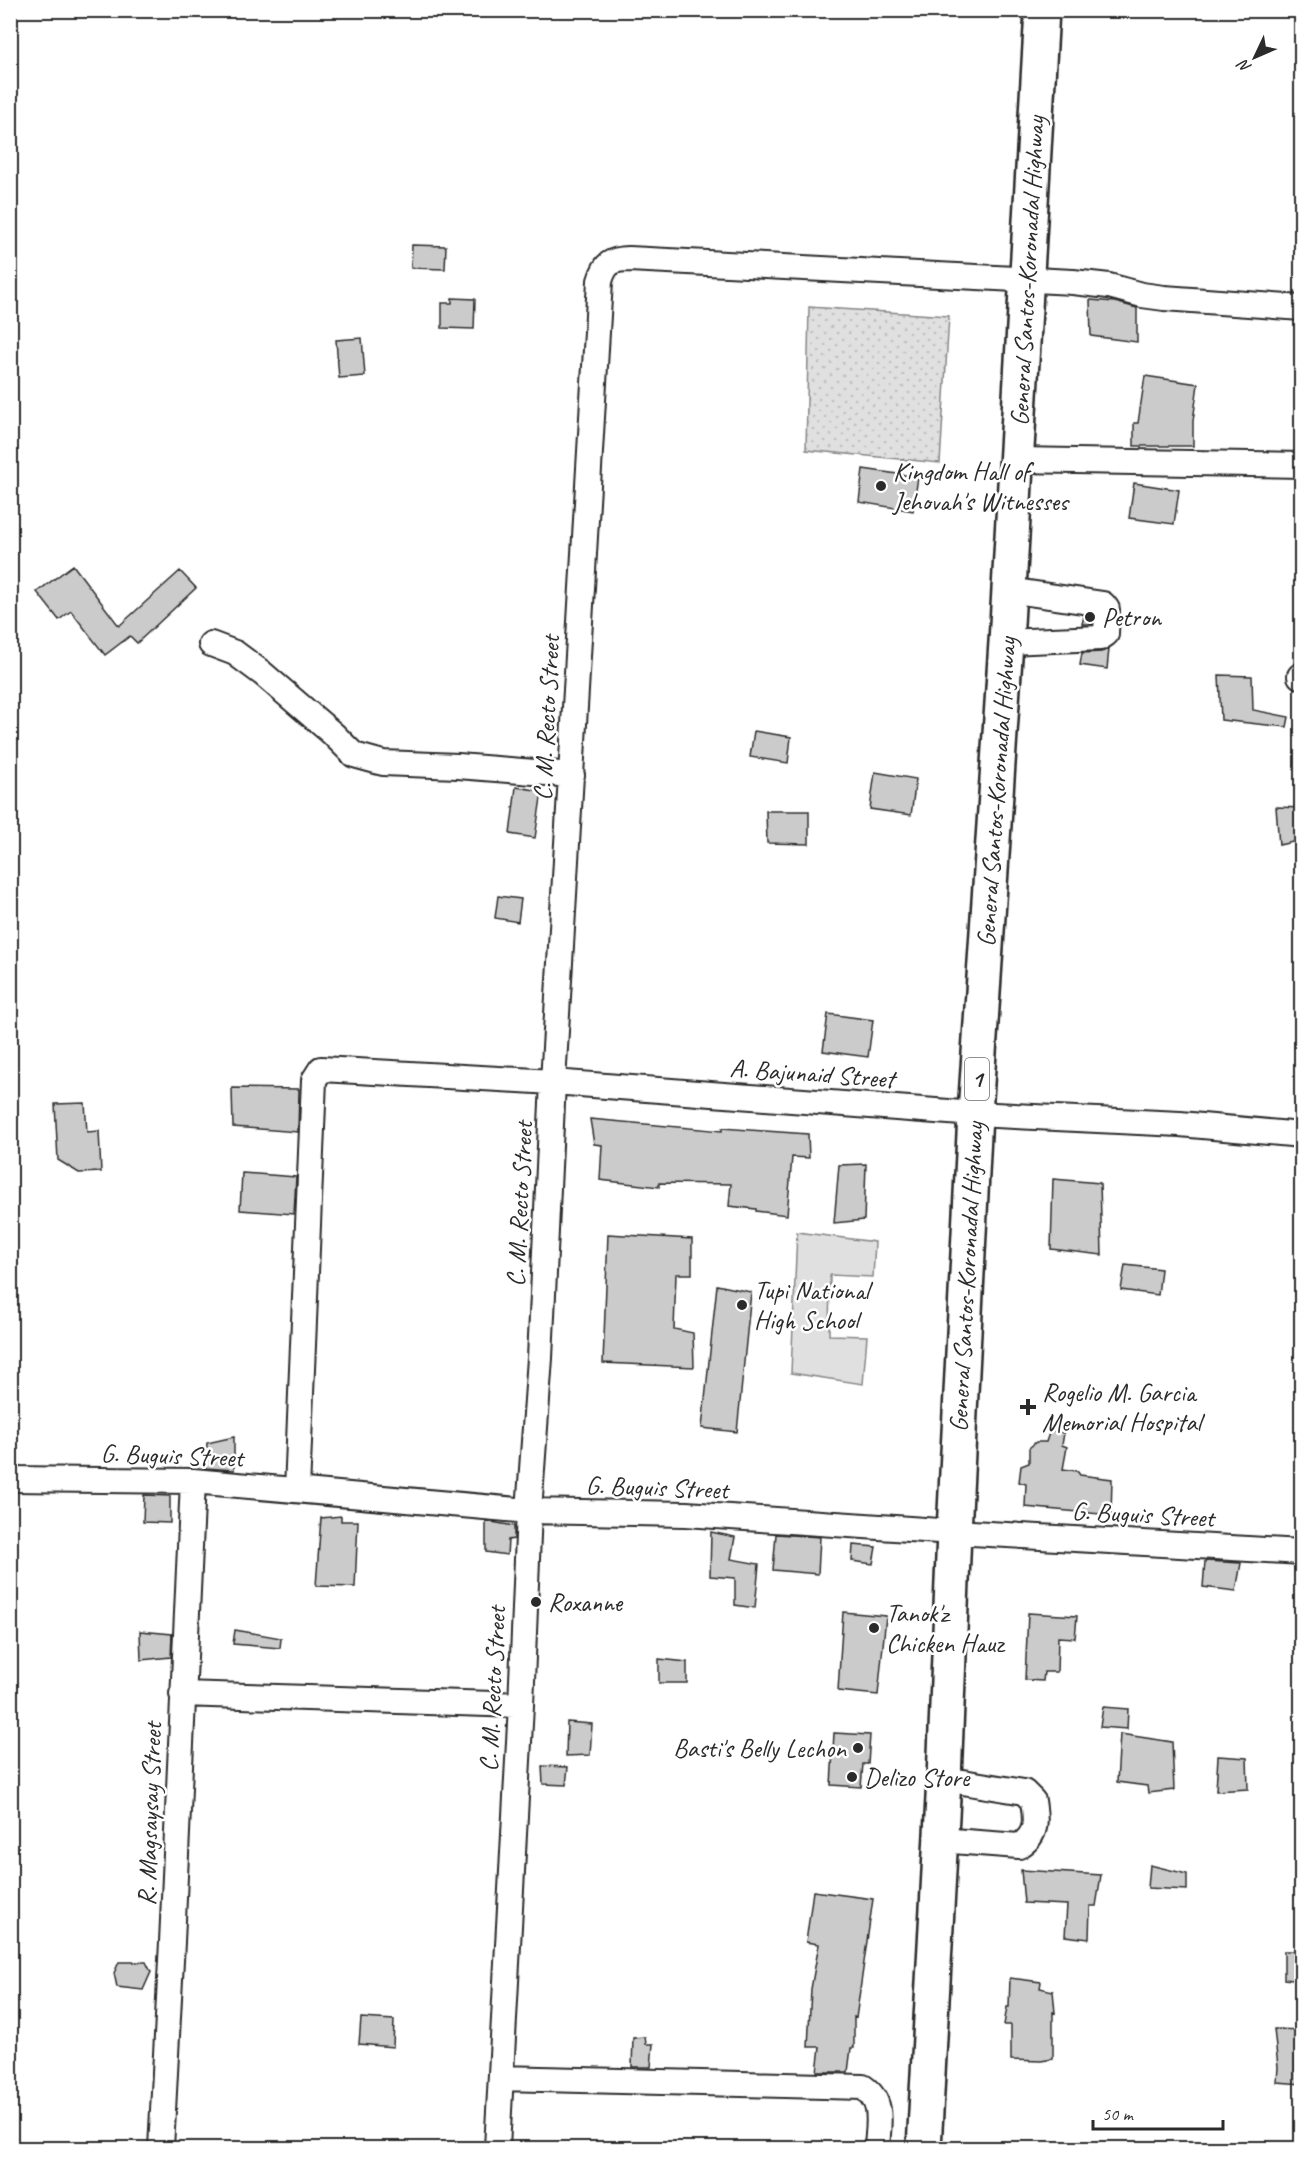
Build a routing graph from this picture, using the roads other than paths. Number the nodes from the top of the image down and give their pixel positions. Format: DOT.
graph roads {
  1 [pos="1041,10"];
  2 [pos="1027,281"];
  3 [pos="1302,308"];
  4 [pos="1017,460"];
  5 [pos="1302,465"];
  6 [pos="1009,590"];
  7 [pos="1006,642"];
  8 [pos="211,644"];
  9 [pos="572,775"];
  10 [pos="553,1082"];
  11 [pos="975,1114"];
  12 [pos="1302,1135"];
  13 [pos="10,1479"];
  14 [pos="193,1481"];
  15 [pos="297,1490"];
  16 [pos="529,1511"];
  17 [pos="954,1532"];
  18 [pos="1302,1552"];
  19 [pos="182,1694"];
  20 [pos="521,1705"];
  21 [pos="944,1779"];
  22 [pos="939,1840"];
  23 [pos="501,2078"];
  24 [pos="161,2148"];
  25 [pos="497,2148"];
  26 [pos="877,2148"];
  27 [pos="924,2148"];
  1 -- 2 [label="highway, General Santos-Koronadal Highway / 1"];
  2 -- 3 [label="street"];
  2 -- 4 [label="highway, General Santos-Koronadal Highway / 1"];
  2 -- 9 [label="street, C. M. Recto Street"];
  4 -- 5 [label="street"];
  4 -- 6 [label="highway, General Santos-Koronadal Highway / 1"];
  6 -- 7 [label="highway, General Santos-Koronadal Highway / 1"];
  6 -- 7 [label="street"];
  7 -- 11 [label="highway, General Santos-Koronadal Highway / 1"];
  8 -- 9 [label="street"];
  9 -- 10 [label="street, C. M. Recto Street"];
  10 -- 11 [label="street, A. Bajunaid Street"];
  10 -- 15 [label="street, A. Bajunaid Street"];
  10 -- 16 [label="street, C. M. Recto Street"];
  11 -- 12 [label="street, A. Bajunaid Street"];
  11 -- 17 [label="highway, General Santos-Koronadal Highway / 1"];
  13 -- 14 [label="street, G. Buguis Street"];
  14 -- 15 [label="street, G. Buguis Street"];
  14 -- 19 [label="street, R. Magsaysay Street"];
  15 -- 16 [label="street, G. Buguis Street"];
  16 -- 17 [label="street, G. Buguis Street"];
  16 -- 20 [label="street, C. M. Recto Street"];
  17 -- 18 [label="street, G. Buguis Street"];
  17 -- 21 [label="highway, General Santos-Koronadal Highway / 1"];
  19 -- 20 [label="street"];
  19 -- 24 [label="street, R. Magsaysay Street"];
  20 -- 23 [label="street, C. M. Recto Street"];
  21 -- 22 [label="highway, General Santos-Koronadal Highway / 1"];
  21 -- 22 [label="street"];
  22 -- 27 [label="highway, General Santos-Koronadal Highway / 1"];
  23 -- 25 [label="street, C. M. Recto Street"];
  23 -- 26 [label="street"];
}
